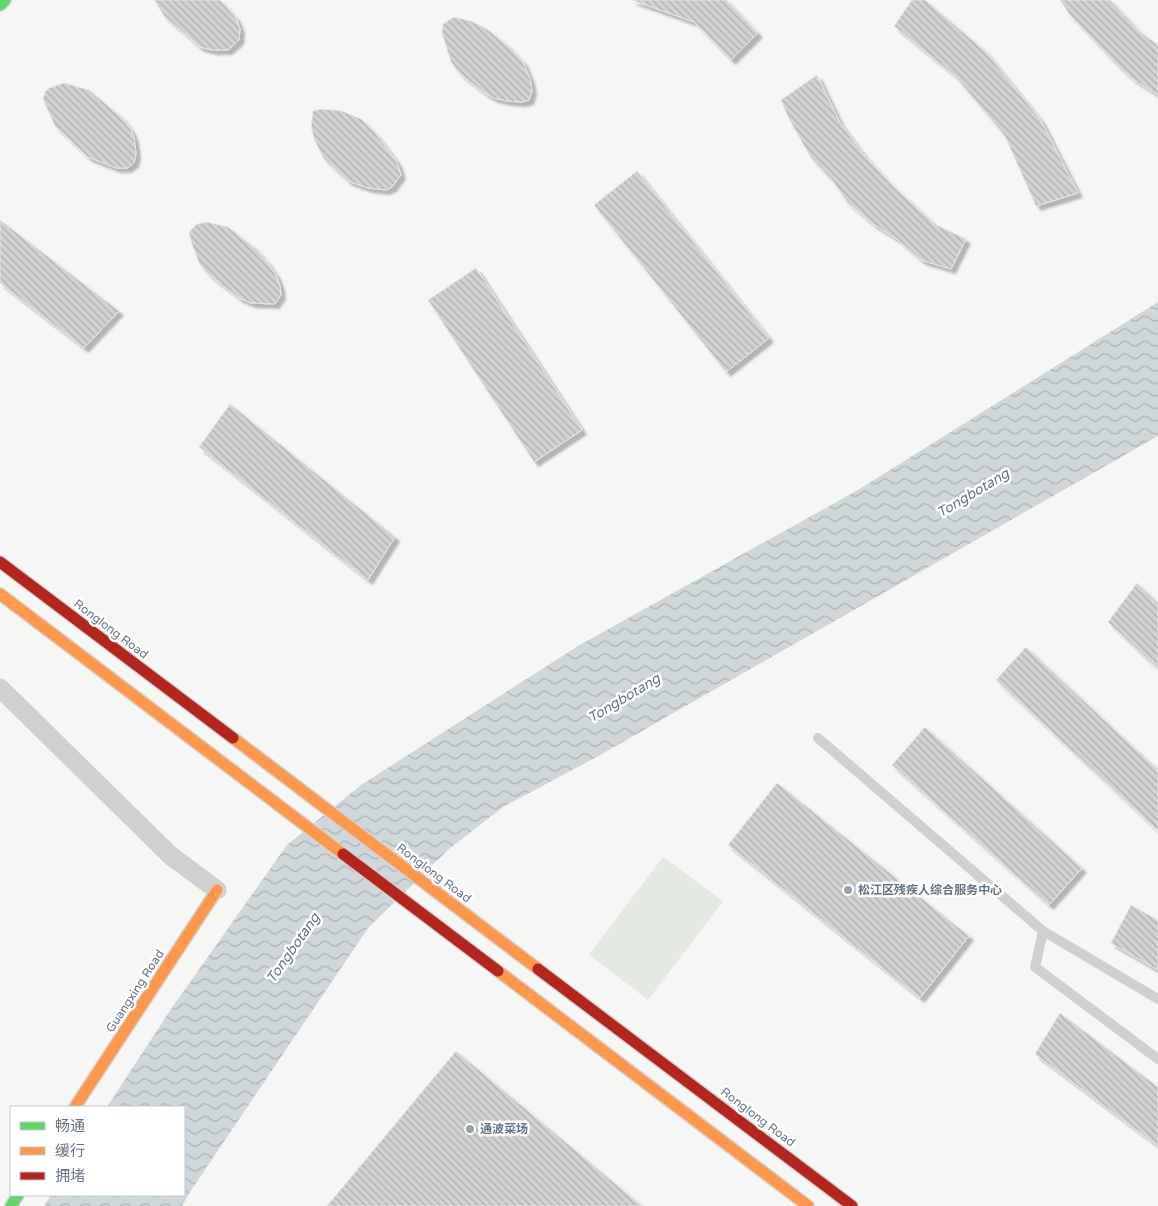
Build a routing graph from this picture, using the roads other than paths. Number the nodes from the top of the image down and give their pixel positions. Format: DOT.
graph roads {
  1 [pos="5,0"];
  2 [pos="0,5"];
  3 [pos="0,562"];
  4 [pos="0,594"];
  5 [pos="0,688"];
  6 [pos="818,738"];
  7 [pos="217,890"];
  8 [pos="1043,932"];
  9 [pos="1158,999"];
  10 [pos="1158,1059"];
  11 [pos="76,1106"];
  12 [pos="808,1206"];
  13 [pos="852,1206"];
  1 -- 2 [label="main road"];
  3 -- 13 [label="main road, Ronglong Road"];
  4 -- 12 [label="main road"];
  5 -- 7 [label="street"];
  6 -- 8 [label="lane"];
  7 -- 11 [label="main road, Guangxing Road"];
  8 -- 9 [label="lane"];
  8 -- 10 [label="lane"];
}
